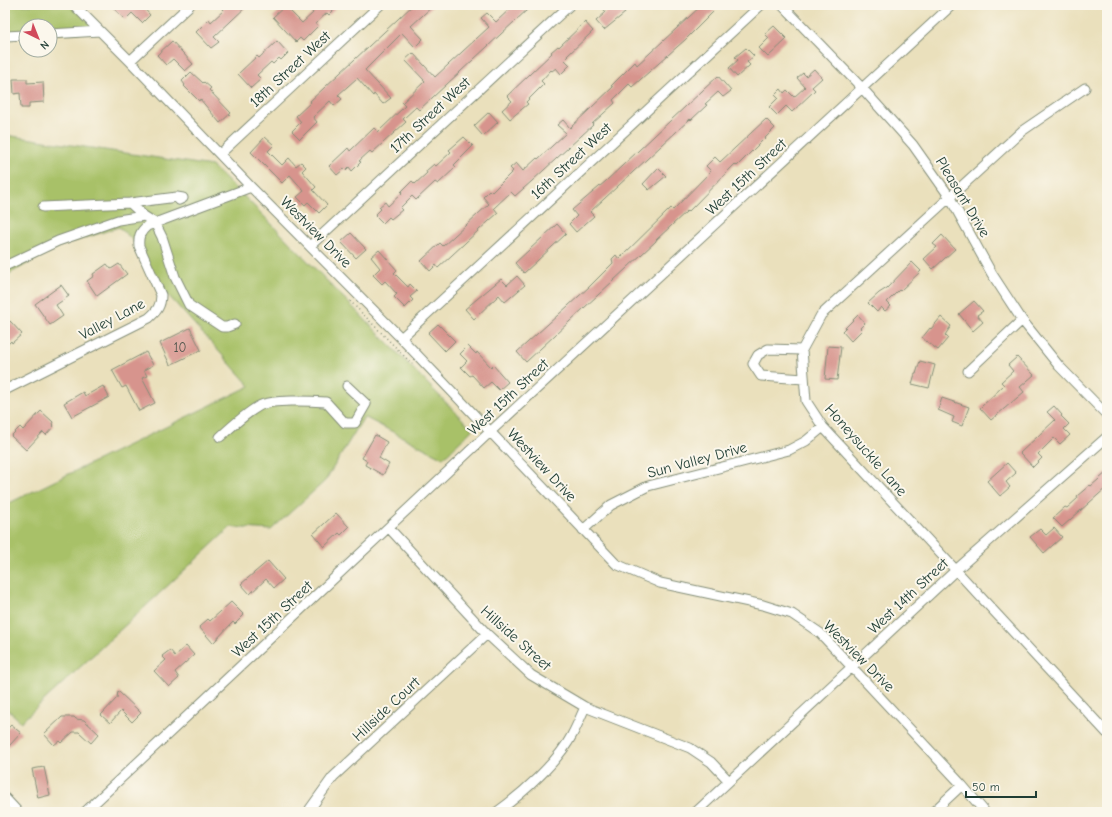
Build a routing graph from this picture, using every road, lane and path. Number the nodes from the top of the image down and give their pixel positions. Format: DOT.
graph roads {
  1 [pos="74,5"];
  2 [pos="190,5"];
  3 [pos="380,5"];
  4 [pos="570,5"];
  5 [pos="761,5"];
  6 [pos="782,5"];
  7 [pos="952,5"];
  8 [pos="100,31"];
  9 [pos="58,34"];
  10 [pos="18,35"];
  11 [pos="5,36"];
  12 [pos="130,61"];
  13 [pos="862,88"];
  14 [pos="1086,88"];
  15 [pos="220,154"];
  16 [pos="251,187"];
  17 [pos="950,196"];
  18 [pos="177,197"];
  19 [pos="130,203"];
  20 [pos="43,206"];
  21 [pos="144,216"];
  22 [pos="155,223"];
  23 [pos="310,246"];
  24 [pos="5,266"];
  25 [pos="1022,320"];
  26 [pos="235,324"];
  27 [pos="401,338"];
  28 [pos="802,350"];
  29 [pos="968,370"];
  30 [pos="804,379"];
  31 [pos="347,386"];
  32 [pos="5,390"];
  33 [pos="1107,414"];
  34 [pos="823,427"];
  35 [pos="492,431"];
  36 [pos="1107,436"];
  37 [pos="220,437"];
  38 [pos="389,528"];
  39 [pos="583,530"];
  40 [pos="956,570"];
  41 [pos="487,634"];
  42 [pos="852,667"];
  43 [pos="585,707"];
  44 [pos="1107,733"];
  45 [pos="729,782"];
  46 [pos="962,785"];
  47 [pos="5,798"];
  48 [pos="310,809"];
  49 [pos="18,812"];
  50 [pos="85,812"];
  51 [pos="498,812"];
  52 [pos="696,812"];
  53 [pos="933,812"];
  54 [pos="985,812"];
  1 -- 8 [label="street, Westview Drive"];
  2 -- 12 [label="street"];
  3 -- 15 [label="street, 18th Street West"];
  4 -- 23 [label="street, 17th Street West"];
  5 -- 27 [label="street, 16th Street West"];
  6 -- 13 [label="street, Pleasant Drive"];
  7 -- 13 [label="street, West 15th Street"];
  8 -- 9 [label="street"];
  8 -- 12 [label="street, Westview Drive"];
  10 -- 11 [label="street"];
  12 -- 15 [label="street, Westview Drive"];
  13 -- 17 [label="street, Pleasant Drive"];
  13 -- 35 [label="street, West 15th Street"];
  14 -- 17 [label="street"];
  15 -- 16 [label="street, Westview Drive"];
  16 -- 22 [label="street, Valley Lane"];
  16 -- 23 [label="street, Westview Drive"];
  17 -- 25 [label="street, Pleasant Drive"];
  17 -- 28 [label="street"];
  18 -- 19 [label="street"];
  19 -- 20 [label="street"];
  19 -- 21 [label="street"];
  21 -- 22 [label="street"];
  21 -- 24 [label="street"];
  22 -- 26 [label="street"];
  22 -- 32 [label="street, Valley Lane"];
  23 -- 27 [label="street, Westview Drive"];
  25 -- 29 [label="street"];
  25 -- 33 [label="street, Pleasant Drive"];
  27 -- 35 [label="street, Westview Drive"];
  28 -- 30 [label="street, Honeysuckle Lane"];
  28 -- 30 [label="street"];
  30 -- 34 [label="street, Honeysuckle Lane"];
  31 -- 37 [label="street"];
  34 -- 39 [label="street, Sun Valley Drive"];
  34 -- 40 [label="street, Honeysuckle Lane"];
  35 -- 38 [label="street, West 15th Street"];
  35 -- 39 [label="street, Westview Drive"];
  36 -- 40 [label="street, West 14th Street"];
  38 -- 41 [label="street, Hillside Street"];
  38 -- 50 [label="street, West 15th Street"];
  39 -- 42 [label="street, Westview Drive"];
  40 -- 42 [label="street, West 14th Street"];
  40 -- 44 [label="street, Honeysuckle Lane"];
  41 -- 43 [label="street, Hillside Street"];
  41 -- 48 [label="street, Hillside Court"];
  42 -- 45 [label="street, West 14th Street"];
  42 -- 46 [label="street, Westview Drive"];
  43 -- 45 [label="street, Hillside Street"];
  43 -- 51 [label="street"];
  45 -- 52 [label="street, West 14th Street"];
  46 -- 53 [label="street"];
  46 -- 54 [label="street, Westview Drive"];
  47 -- 49 [label="street"];
}
